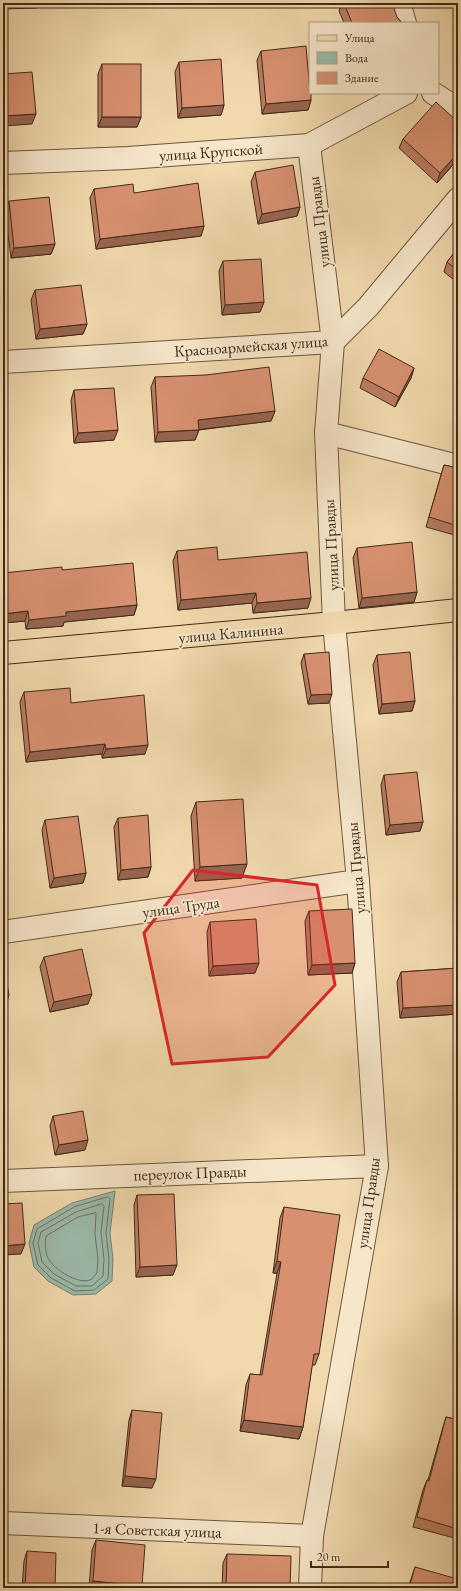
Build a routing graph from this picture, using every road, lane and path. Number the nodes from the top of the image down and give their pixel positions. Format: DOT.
graph roads {
  1 [pos="399,3"];
  2 [pos="405,22"];
  3 [pos="404,94"];
  4 [pos="435,94"];
  5 [pos="458,109"];
  6 [pos="310,144"];
  7 [pos="3,163"];
  8 [pos="458,199"];
  9 [pos="333,342"];
  10 [pos="3,362"];
  11 [pos="326,433"];
  12 [pos="458,466"];
  13 [pos="458,610"];
  14 [pos="334,624"];
  15 [pos="3,653"];
  16 [pos="358,881"];
  17 [pos="3,932"];
  18 [pos="377,1166"];
  19 [pos="3,1181"];
  20 [pos="3,1524"];
  21 [pos="312,1536"];
  22 [pos="310,1588"];
  1 -- 2 [label="street"];
  3 -- 6 [label="street, улица Крупской"];
  4 -- 5 [label="street"];
  6 -- 7 [label="street, улица Крупской"];
  6 -- 9 [label="street, улица Правды"];
  8 -- 9 [label="street, Красноармейская улица"];
  9 -- 10 [label="street, Красноармейская улица"];
  9 -- 11 [label="street, улица Правды"];
  11 -- 12 [label="street"];
  11 -- 14 [label="street, улица Правды"];
  13 -- 14 [label="main road, улица Калинина"];
  14 -- 15 [label="main road, улица Калинина"];
  14 -- 16 [label="street, улица Правды"];
  16 -- 17 [label="street, улица Труда"];
  16 -- 18 [label="street, улица Правды"];
  18 -- 19 [label="street, переулок Правды"];
  18 -- 21 [label="street, улица Правды"];
  20 -- 21 [label="street, 1-я Советская улица"];
  21 -- 22 [label="street, улица Правды"];
}
